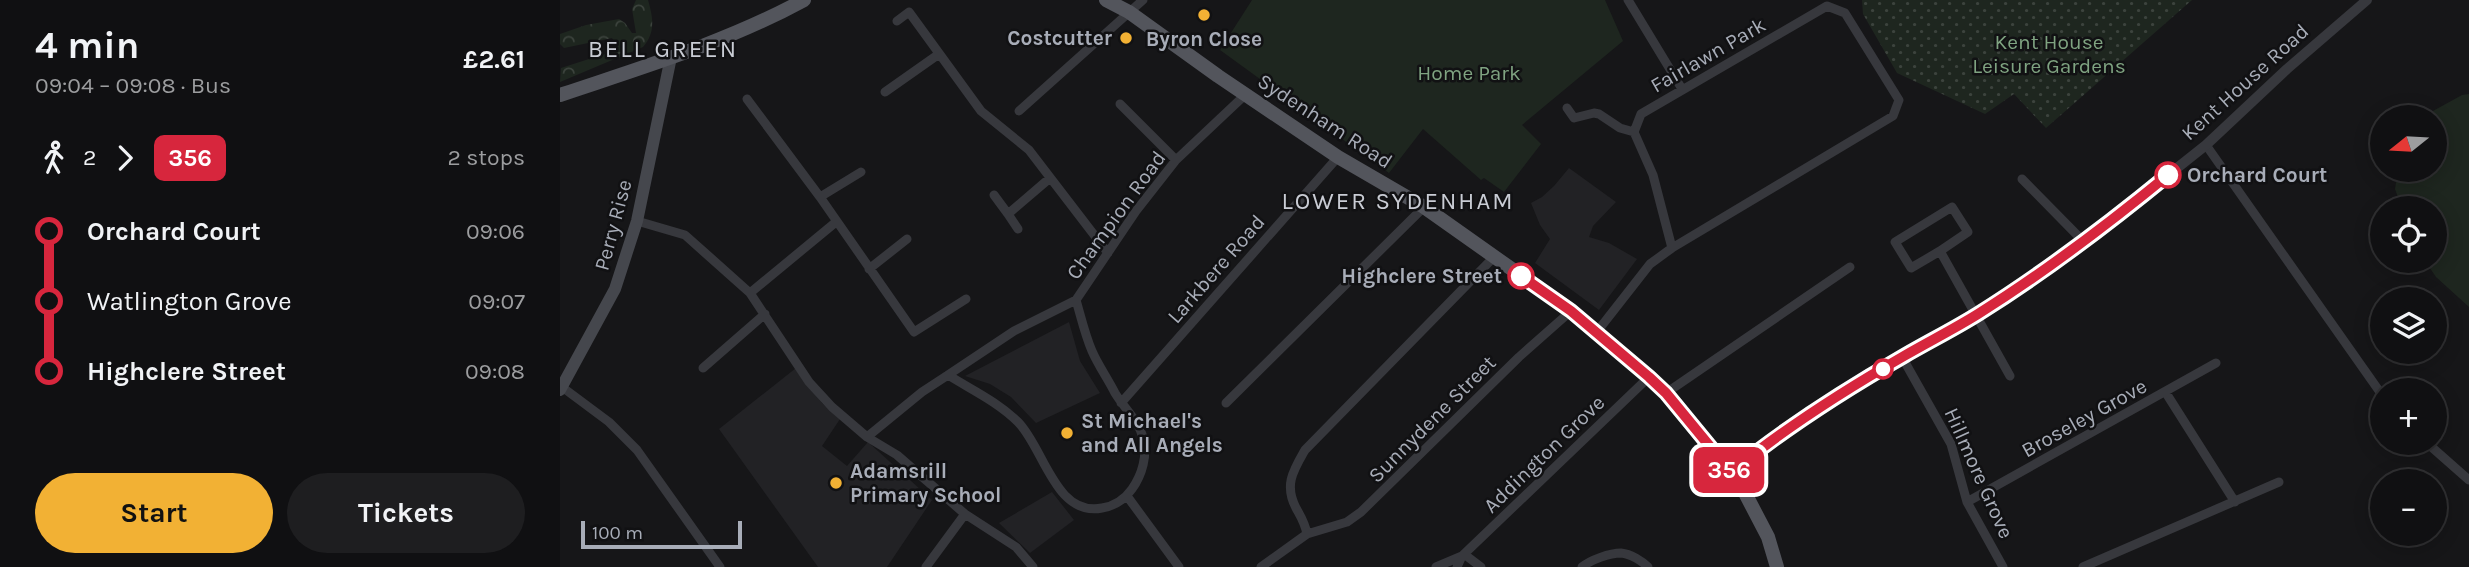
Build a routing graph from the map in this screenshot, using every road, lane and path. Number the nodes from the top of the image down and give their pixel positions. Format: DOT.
graph roads {
  1 [pos="804,0"];
  2 [pos="1106,0"];
  3 [pos="1143,0"];
  4 [pos="1628,0"];
  5 [pos="2367,0"];
  6 [pos="1125,6"];
  7 [pos="897,21"];
  8 [pos="939,54"];
  9 [pos="671,57"];
  10 [pos="1682,89"];
  11 [pos="885,92"];
  12 [pos="560,95"];
  13 [pos="1245,95"];
  14 [pos="747,99"];
  15 [pos="1120,104"];
  16 [pos="1567,108"];
  17 [pos="1019,111"];
  18 [pos="1634,132"];
  19 [pos="2206,145"];
  20 [pos="1338,157"];
  21 [pos="1176,160"];
  22 [pos="861,172"];
  23 [pos="1050,178"];
  24 [pos="2022,178"];
  25 [pos="994,195"];
  26 [pos="820,197"];
  27 [pos="1424,207"];
  28 [pos="1008,214"];
  29 [pos="637,221"];
  30 [pos="836,222"];
  31 [pos="1018,229"];
  32 [pos="907,239"];
  33 [pos="2084,242"];
  34 [pos="1672,248"];
  35 [pos="1940,251"];
  36 [pos="1108,253"];
  37 [pos="1494,257"];
  38 [pos="1850,267"];
  39 [pos="870,269"];
  40 [pos="750,293"];
  41 [pos="965,299"];
  42 [pos="1076,300"];
  43 [pos="1571,311"];
  44 [pos="765,314"];
  45 [pos="1975,316"];
  46 [pos="1597,332"];
  47 [pos="1902,357"];
  48 [pos="2216,363"];
  49 [pos="703,368"];
  50 [pos="948,374"];
  51 [pos="2010,376"];
  52 [pos="1649,377"];
  53 [pos="2370,379"];
  54 [pos="561,389"];
  55 [pos="1666,393"];
  56 [pos="2166,393"];
  57 [pos="1121,403"];
  58 [pos="1226,403"];
  59 [pos="867,437"];
  60 [pos="2441,455"];
  61 [pos="1731,472"];
  62 [pos="2468,478"];
  63 [pos="2279,482"];
  64 [pos="1127,496"];
  65 [pos="1967,502"];
  66 [pos="2235,502"];
  67 [pos="965,514"];
  68 [pos="1307,534"];
  69 [pos="1463,555"];
  70 [pos="720,567"];
  71 [pos="926,567"];
  72 [pos="1033,567"];
  73 [pos="1178,567"];
  74 [pos="1261,567"];
  75 [pos="1436,567"];
  76 [pos="1457,567"];
  77 [pos="1481,567"];
  78 [pos="1582,567"];
  79 [pos="1648,567"];
  80 [pos="1777,567"];
  81 [pos="2003,567"];
  82 [pos="2083,567"];
  1 -- 9 [label="main road"];
  2 -- 6 [label="main road, Sydenham Road"];
  3 -- 6 [label="street"];
  4 -- 10 [label="street"];
  5 -- 19 [label="street, Kent House Road"];
  6 -- 13 [label="main road, Sydenham Road"];
  6 -- 17 [label="street"];
  7 -- 8 [label="street"];
  8 -- 11 [label="street"];
  8 -- 23 [label="street"];
  9 -- 12 [label="main road"];
  9 -- 29 [label="main road, Perry Rise"];
  10 -- 18 [label="street, Fairlawn Park"];
  10 -- 34 [label="street, Fairlawn Park"];
  13 -- 20 [label="main road, Sydenham Road"];
  13 -- 21 [label="street, Champion Road"];
  14 -- 26 [label="street"];
  15 -- 21 [label="street"];
  16 -- 18 [label="street"];
  18 -- 34 [label="street"];
  19 -- 33 [label="street, Kent House Road"];
  19 -- 53 [label="street"];
  20 -- 27 [label="main road, Sydenham Road"];
  20 -- 57 [label="street, Larkbere Road"];
  21 -- 36 [label="street, Champion Road"];
  22 -- 26 [label="street"];
  23 -- 28 [label="street"];
  23 -- 36 [label="street"];
  24 -- 33 [label="street"];
  25 -- 28 [label="street"];
  26 -- 30 [label="street"];
  27 -- 37 [label="main road, Sydenham Road"];
  27 -- 58 [label="street"];
  28 -- 31 [label="street"];
  29 -- 40 [label="street"];
  29 -- 54 [label="main road, Perry Rise"];
  30 -- 39 [label="street"];
  30 -- 40 [label="street"];
  32 -- 39 [label="street"];
  33 -- 45 [label="street, Kent House Road"];
  34 -- 46 [label="street, Fairlawn Park"];
  35 -- 35 [label="street"];
  35 -- 45 [label="street"];
  36 -- 42 [label="street, Champion Road"];
  37 -- 43 [label="main road, Sydenham Road"];
  37 -- 68 [label="street"];
  38 -- 55 [label="street"];
  39 -- 41 [label="street"];
  40 -- 44 [label="street"];
  42 -- 50 [label="street, Champion Road"];
  42 -- 57 [label="street"];
  43 -- 46 [label="main road, Sydenham Road"];
  43 -- 68 [label="street, Sunnydene Street"];
  44 -- 49 [label="street"];
  44 -- 59 [label="street"];
  45 -- 47 [label="street, Kent House Road"];
  45 -- 51 [label="street"];
  46 -- 52 [label="main road, Sydenham Road"];
  47 -- 61 [label="street, Kent House Road"];
  47 -- 65 [label="street, Hillmore Grove"];
  48 -- 56 [label="street, Broseley Grove"];
  50 -- 59 [label="street, Champion Road"];
  50 -- 64 [label="street"];
  52 -- 55 [label="main road, Sydenham Road"];
  52 -- 69 [label="street, Addington Grove"];
  54 -- 70 [label="street"];
  55 -- 61 [label="main road, Sydenham Road"];
  56 -- 65 [label="street, Broseley Grove"];
  56 -- 66 [label="street"];
  57 -- 64 [label="street"];
  59 -- 67 [label="street"];
  60 -- 62 [label="street"];
  61 -- 80 [label="main road, Sydenham Road"];
  63 -- 66 [label="street"];
  64 -- 73 [label="street"];
  65 -- 81 [label="street, Hillmore Grove"];
  66 -- 82 [label="street"];
  67 -- 71 [label="street"];
  67 -- 72 [label="street"];
  68 -- 74 [label="street"];
  69 -- 75 [label="street, Addington Grove"];
  69 -- 76 [label="street, Addington Grove"];
  69 -- 77 [label="street"];
  78 -- 79 [label="street"];
}
